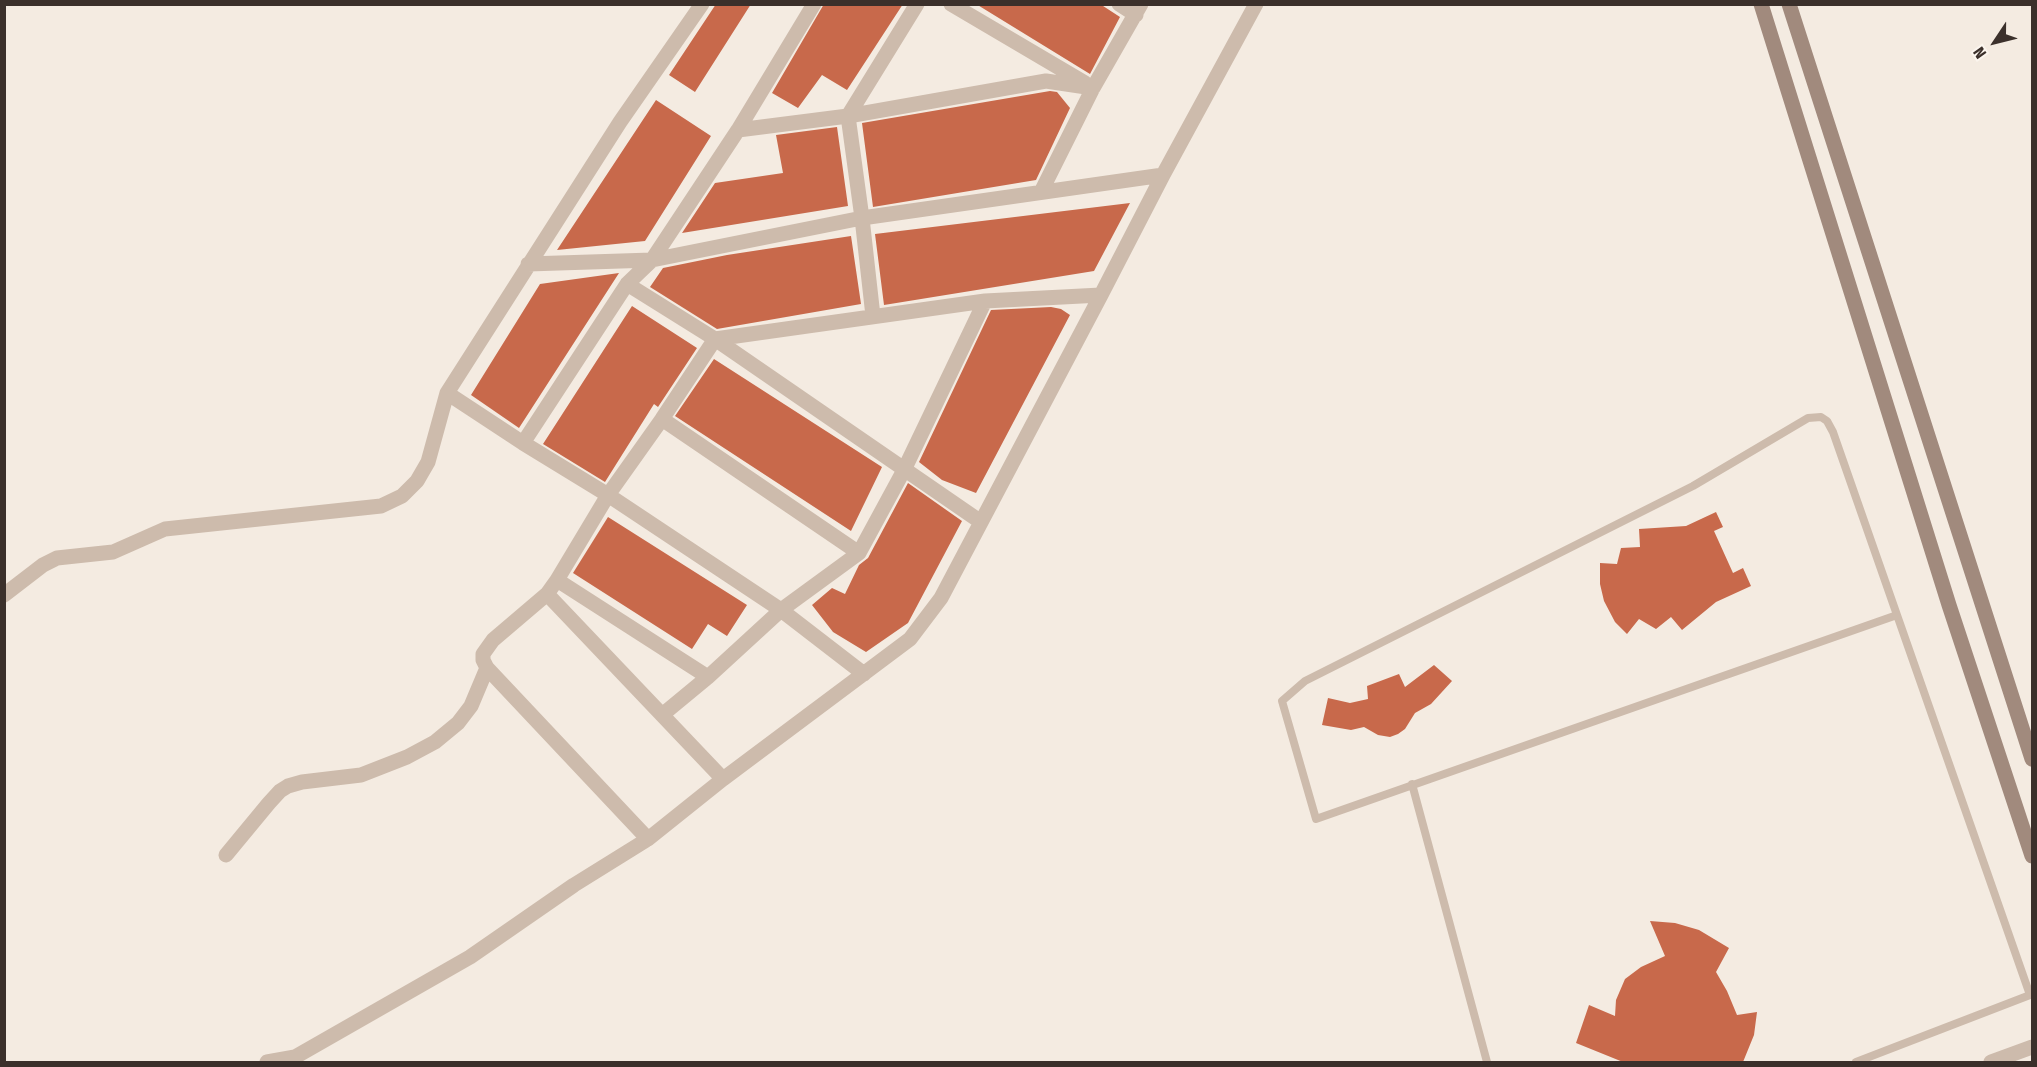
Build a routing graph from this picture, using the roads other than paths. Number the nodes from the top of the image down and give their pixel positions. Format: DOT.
graph roads {
  1 [pos="702,4"];
  2 [pos="814,4"];
  3 [pos="916,4"];
  4 [pos="951,4"];
  5 [pos="1119,4"];
  6 [pos="1256,4"];
  7 [pos="1761,4"];
  8 [pos="1790,4"];
  9 [pos="1138,10"];
  10 [pos="1093,88"];
  11 [pos="848,116"];
  12 [pos="738,130"];
  13 [pos="1162,175"];
  14 [pos="1041,192"];
  15 [pos="862,218"];
  16 [pos="652,260"];
  17 [pos="528,264"];
  18 [pos="627,284"];
  19 [pos="1101,295"];
  20 [pos="985,301"];
  21 [pos="873,316"];
  22 [pos="716,339"];
  23 [pos="447,393"];
  24 [pos="662,419"];
  25 [pos="523,443"];
  26 [pos="904,470"];
  27 [pos="608,495"];
  28 [pos="981,522"];
  29 [pos="859,553"];
  30 [pos="557,580"];
  31 [pos="547,594"];
  32 [pos="4,595"];
  33 [pos="781,610"];
  34 [pos="1897,615"];
  35 [pos="488,668"];
  36 [pos="864,674"];
  37 [pos="708,677"];
  38 [pos="662,715"];
  39 [pos="2032,759"];
  40 [pos="723,779"];
  41 [pos="1412,784"];
  42 [pos="648,839"];
  43 [pos="226,855"];
  44 [pos="2032,855"];
  45 [pos="2032,1047"];
  46 [pos="267,1062"];
  47 [pos="1487,1062"];
  48 [pos="1856,1062"];
  49 [pos="1991,1062"];
  1 -- 17 [label="street"];
  2 -- 12 [label="street"];
  3 -- 11 [label="street"];
  4 -- 10 [label="street"];
  5 -- 9 [label="street"];
  6 -- 13 [label="street"];
  7 -- 44 [label="main road"];
  8 -- 39 [label="main road"];
  9 -- 10 [label="street"];
  10 -- 11 [label="street"];
  10 -- 14 [label="street"];
  11 -- 12 [label="street"];
  11 -- 15 [label="street"];
  12 -- 16 [label="street"];
  13 -- 14 [label="street"];
  13 -- 19 [label="street"];
  14 -- 15 [label="street"];
  15 -- 16 [label="street"];
  15 -- 21 [label="street"];
  16 -- 17 [label="street"];
  16 -- 18 [label="street"];
  17 -- 23 [label="street"];
  18 -- 22 [label="street"];
  18 -- 25 [label="street"];
  19 -- 20 [label="street"];
  19 -- 28 [label="street"];
  20 -- 21 [label="street"];
  20 -- 26 [label="street"];
  21 -- 22 [label="street"];
  22 -- 24 [label="street"];
  22 -- 26 [label="street"];
  23 -- 25 [label="street"];
  23 -- 32 [label="street"];
  24 -- 27 [label="street"];
  24 -- 29 [label="street"];
  25 -- 27 [label="street"];
  26 -- 28 [label="street"];
  26 -- 29 [label="street"];
  27 -- 30 [label="street"];
  27 -- 33 [label="street"];
  28 -- 36 [label="street"];
  29 -- 33 [label="street"];
  30 -- 31 [label="street"];
  30 -- 37 [label="street"];
  31 -- 35 [label="street"];
  31 -- 38 [label="street"];
  33 -- 36 [label="street"];
  33 -- 37 [label="street"];
  34 -- 41 [label="lane"];
  34 -- 41 [label="lane"];
  34 -- 48 [label="lane"];
  35 -- 42 [label="street"];
  35 -- 43 [label="street"];
  36 -- 40 [label="street"];
  37 -- 38 [label="street"];
  38 -- 40 [label="street"];
  40 -- 42 [label="street"];
  41 -- 47 [label="lane"];
  42 -- 46 [label="street"];
  45 -- 49 [label="street"];
}
